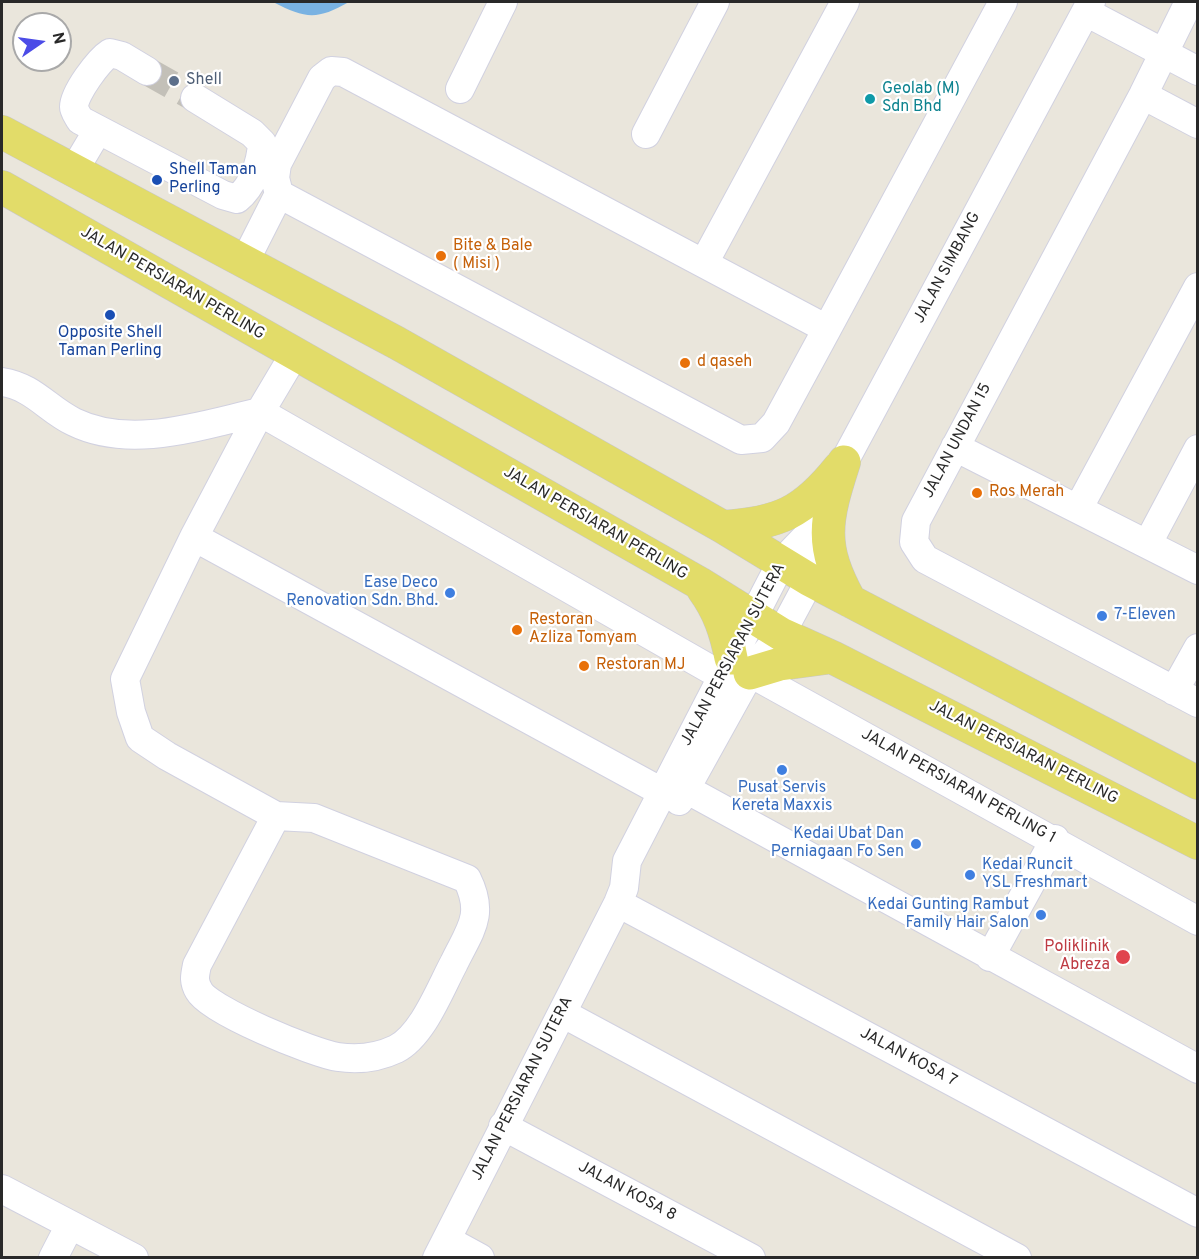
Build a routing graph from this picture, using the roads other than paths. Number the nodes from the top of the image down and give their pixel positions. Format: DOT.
graph roads {
  1 [pos="503,2"];
  2 [pos="715,2"];
  3 [pos="845,2"];
  4 [pos="1003,2"];
  5 [pos="1189,2"];
  6 [pos="1088,7"];
  7 [pos="1164,53"];
  8 [pos="147,71"];
  9 [pos="1197,71"];
  10 [pos="460,89"];
  11 [pos="1143,95"];
  12 [pos="195,99"];
  13 [pos="1197,124"];
  14 [pos="98,130"];
  15 [pos="2,132"];
  16 [pos="646,134"];
  17 [pos="73,172"];
  18 [pos="2,187"];
  19 [pos="279,194"];
  20 [pos="244,263"];
  21 [pos="704,263"];
  22 [pos="1197,288"];
  23 [pos="827,329"];
  24 [pos="295,353"];
  25 [pos="2,382"];
  26 [pos="260,412"];
  27 [pos="955,447"];
  28 [pos="1197,449"];
  29 [pos="844,462"];
  30 [pos="1078,508"];
  31 [pos="723,527"];
  32 [pos="807,536"];
  33 [pos="194,537"];
  34 [pos="1148,543"];
  35 [pos="780,563"];
  36 [pos="1197,570"];
  37 [pos="810,580"];
  38 [pos="699,583"];
  39 [pos="850,601"];
  40 [pos="752,618"];
  41 [pos="781,634"];
  42 [pos="1197,648"];
  43 [pos="832,657"];
  44 [pos="734,669"];
  45 [pos="1186,697"];
  46 [pos="1197,783"];
  47 [pos="674,790"];
  48 [pos="276,816"];
  49 [pos="1055,840"];
  50 [pos="1197,843"];
  51 [pos="621,895"];
  52 [pos="1197,921"];
  53 [pos="990,957"];
  54 [pos="562,1013"];
  55 [pos="1197,1069"];
  56 [pos="502,1126"];
  57 [pos="2,1189"];
  58 [pos="1197,1213"];
  59 [pos="70,1225"];
  60 [pos="442,1249"];
  61 [pos="52,1257"];
  62 [pos="134,1257"];
  63 [pos="480,1257"];
  64 [pos="751,1257"];
  65 [pos="1017,1257"];
  1 -- 10 [label="street"];
  2 -- 16 [label="street"];
  3 -- 21 [label="street"];
  4 -- 23 [label="street"];
  5 -- 7 [label="street"];
  6 -- 7 [label="street"];
  6 -- 29 [label="street, JALAN SIMBANG"];
  7 -- 9 [label="street"];
  7 -- 11 [label="street, JALAN UNDAN 15"];
  8 -- 14 [label="street"];
  11 -- 13 [label="street"];
  11 -- 27 [label="street, JALAN UNDAN 15"];
  12 -- 14 [label="street"];
  14 -- 17 [label="street"];
  15 -- 17 [label="main road"];
  17 -- 20 [label="main road"];
  18 -- 24 [label="main road, JALAN PERSIARAN PERLING"];
  19 -- 20 [label="street"];
  19 -- 21 [label="street"];
  19 -- 23 [label="street"];
  20 -- 31 [label="main road"];
  21 -- 23 [label="street"];
  22 -- 30 [label="street"];
  24 -- 26 [label="street"];
  24 -- 38 [label="main road, JALAN PERSIARAN PERLING"];
  25 -- 26 [label="street"];
  26 -- 33 [label="street"];
  26 -- 44 [label="street, JALAN PERSIARAN PERLING 1"];
  27 -- 30 [label="street"];
  27 -- 45 [label="street, JALAN UNDAN 15"];
  28 -- 34 [label="street"];
  29 -- 31 [label="main road"];
  29 -- 32 [label="street, JALAN SIMBANG"];
  29 -- 39 [label="main road"];
  30 -- 34 [label="street"];
  31 -- 35 [label="main road"];
  32 -- 35 [label="street, JALAN PERSIARAN SUTERA"];
  32 -- 37 [label="street, JALAN PERSIARAN SUTERA"];
  33 -- 47 [label="street"];
  33 -- 48 [label="street"];
  34 -- 36 [label="street"];
  35 -- 37 [label="main road"];
  35 -- 40 [label="street, JALAN PERSIARAN SUTERA"];
  37 -- 39 [label="main road"];
  37 -- 41 [label="street, JALAN PERSIARAN SUTERA"];
  38 -- 40 [label="main road, JALAN PERSIARAN PERLING"];
  38 -- 44 [label="main road"];
  39 -- 46 [label="main road"];
  40 -- 41 [label="main road, JALAN PERSIARAN PERLING"];
  40 -- 44 [label="street, JALAN PERSIARAN SUTERA"];
  41 -- 43 [label="main road, JALAN PERSIARAN PERLING"];
  41 -- 44 [label="street, JALAN PERSIARAN SUTERA"];
  42 -- 45 [label="street"];
  43 -- 44 [label="main road"];
  43 -- 50 [label="main road, JALAN PERSIARAN PERLING"];
  44 -- 47 [label="street, JALAN PERSIARAN SUTERA"];
  44 -- 49 [label="street, JALAN PERSIARAN PERLING 1"];
  47 -- 51 [label="street, JALAN PERSIARAN SUTERA"];
  47 -- 53 [label="street"];
  48 -- 48 [label="street"];
  49 -- 52 [label="street, JALAN PERSIARAN PERLING 1"];
  49 -- 53 [label="street"];
  51 -- 54 [label="street, JALAN PERSIARAN SUTERA"];
  51 -- 58 [label="street, JALAN KOSA 7"];
  53 -- 55 [label="street"];
  54 -- 56 [label="street, JALAN PERSIARAN SUTERA"];
  54 -- 65 [label="street"];
  56 -- 60 [label="street, JALAN PERSIARAN SUTERA"];
  56 -- 64 [label="street, JALAN KOSA 8"];
  57 -- 59 [label="street"];
  59 -- 61 [label="street"];
  59 -- 62 [label="street"];
  60 -- 63 [label="street"];
}
